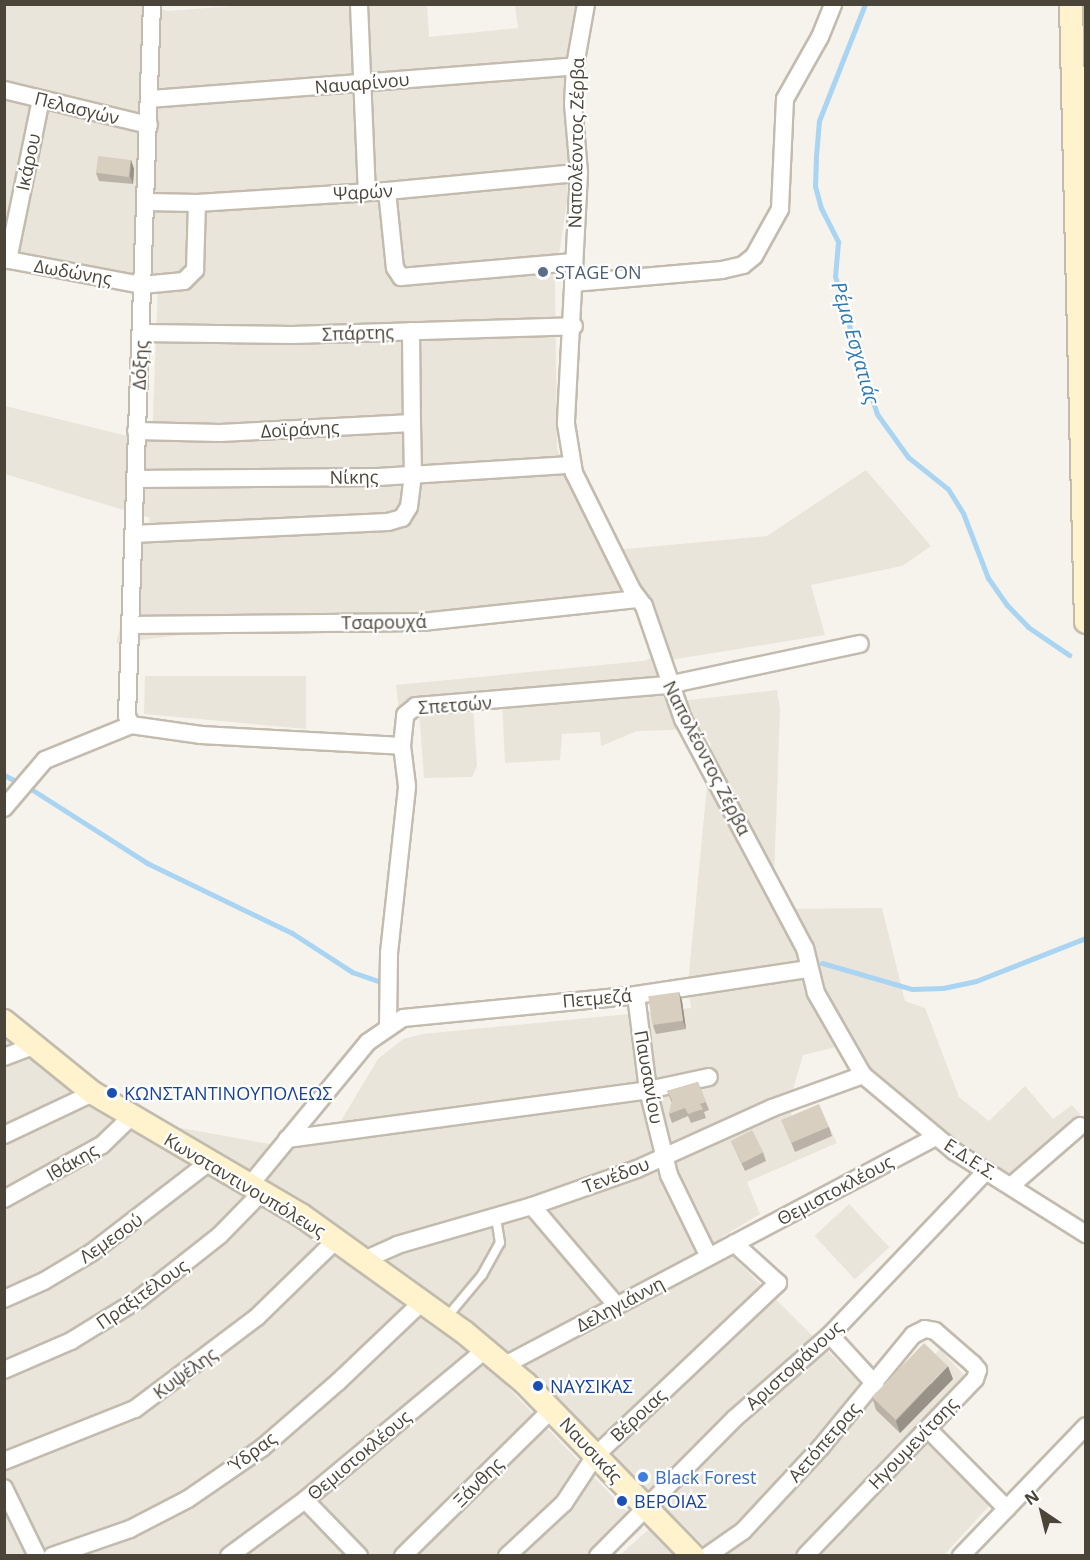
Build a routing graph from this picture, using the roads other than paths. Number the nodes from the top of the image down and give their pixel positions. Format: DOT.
graph roads {
  1 [pos="359,4"];
  2 [pos="586,4"];
  3 [pos="833,4"];
  4 [pos="1071,4"];
  5 [pos="150,5"];
  6 [pos="575,66"];
  7 [pos="362,83"];
  8 [pos="4,90"];
  9 [pos="41,99"];
  10 [pos="150,99"];
  11 [pos="149,125"];
  12 [pos="579,173"];
  13 [pos="367,192"];
  14 [pos="387,192"];
  15 [pos="146,202"];
  16 [pos="197,203"];
  17 [pos="6,259"];
  18 [pos="573,262"];
  19 [pos="573,283"];
  20 [pos="142,285"];
  21 [pos="574,326"];
  22 [pos="411,332"];
  23 [pos="142,333"];
  24 [pos="412,423"];
  25 [pos="136,431"];
  26 [pos="571,465"];
  27 [pos="413,475"];
  28 [pos="136,479"];
  29 [pos="134,534"];
  30 [pos="637,599"];
  31 [pos="1086,622"];
  32 [pos="130,625"];
  33 [pos="860,644"];
  34 [pos="668,685"];
  35 [pos="130,725"];
  36 [pos="402,746"];
  37 [pos="4,808"];
  38 [pos="807,969"];
  39 [pos="636,995"];
  40 [pos="4,1021"];
  41 [pos="388,1026"];
  42 [pos="35,1045"];
  43 [pos="4,1057"];
  44 [pos="863,1075"];
  45 [pos="709,1077"];
  46 [pos="648,1090"];
  47 [pos="93,1093"];
  48 [pos="132,1116"];
  49 [pos="1080,1126"];
  50 [pos="4,1135"];
  51 [pos="936,1137"];
  52 [pos="286,1139"];
  53 [pos="665,1155"];
  54 [pos="209,1162"];
  55 [pos="986,1171"];
  56 [pos="1012,1185"];
  57 [pos="256,1189"];
  58 [pos="4,1200"];
  59 [pos="532,1206"];
  60 [pos="496,1217"];
  61 [pos="1086,1234"];
  62 [pos="336,1240"];
  63 [pos="735,1244"];
  64 [pos="709,1257"];
  65 [pos="364,1260"];
  66 [pos="4,1299"];
  67 [pos="422,1302"];
  68 [pos="617,1306"];
  69 [pos="447,1318"];
  70 [pos="935,1330"];
  71 [pos="830,1335"];
  72 [pos="486,1349"];
  73 [pos="505,1365"];
  74 [pos="4,1370"];
  75 [pos="874,1384"];
  76 [pos="552,1409"];
  77 [pos="1086,1426"];
  78 [pos="928,1429"];
  79 [pos="595,1456"];
  80 [pos="4,1461"];
  81 [pos="4,1488"];
  82 [pos="305,1500"];
  83 [pos="646,1508"];
  84 [pos="1007,1509"];
  85 [pos="37,1556"];
  86 [pos="52,1556"];
  87 [pos="229,1556"];
  88 [pos="359,1556"];
  89 [pos="404,1556"];
  90 [pos="507,1556"];
  91 [pos="598,1556"];
  92 [pos="693,1556"];
  93 [pos="708,1556"];
  94 [pos="805,1556"];
  95 [pos="960,1556"];
  1 -- 7 [label="street"];
  2 -- 6 [label="street, Ναπολέοντος Ζέρβα"];
  3 -- 19 [label="street"];
  4 -- 31 [label="street"];
  5 -- 10 [label="street, Δόξης"];
  6 -- 7 [label="street, Ναυαρίνου"];
  6 -- 12 [label="street, Ναπολέοντος Ζέρβα"];
  7 -- 10 [label="street, Ναυαρίνου"];
  7 -- 13 [label="street"];
  8 -- 9 [label="street, Πελασγών"];
  9 -- 11 [label="street, Πελασγών"];
  9 -- 17 [label="street, Ικάρου"];
  10 -- 11 [label="street, Δόξης"];
  11 -- 15 [label="street, Δόξης"];
  12 -- 14 [label="street, Ψαρών"];
  12 -- 18 [label="street, Ναπολέοντος Ζέρβα"];
  13 -- 14 [label="street, Ψαρών"];
  13 -- 16 [label="street, Ψαρών"];
  14 -- 18 [label="street"];
  15 -- 16 [label="street, Ψαρών"];
  15 -- 20 [label="street, Δόξης"];
  16 -- 20 [label="street, Δωδώνης"];
  17 -- 20 [label="street, Δωδώνης"];
  18 -- 19 [label="street, Ναπολέοντος Ζέρβα"];
  19 -- 21 [label="street, Ναπολέοντος Ζέρβα"];
  20 -- 23 [label="street, Δόξης"];
  21 -- 22 [label="street, Σπάρτης"];
  21 -- 26 [label="street, Ναπολέοντος Ζέρβα"];
  22 -- 23 [label="street, Σπάρτης"];
  22 -- 24 [label="street"];
  23 -- 25 [label="street, Δόξης"];
  24 -- 25 [label="street, Δοϊράνης"];
  24 -- 27 [label="street"];
  25 -- 28 [label="street, Δόξης"];
  26 -- 27 [label="street, Νίκης"];
  26 -- 30 [label="street, Ναπολέοντος Ζέρβα"];
  27 -- 28 [label="street, Νίκης"];
  27 -- 29 [label="street"];
  28 -- 29 [label="street, Δόξης"];
  29 -- 32 [label="street, Δόξης"];
  30 -- 32 [label="street, Τσαρουχά"];
  30 -- 34 [label="street, Ναπολέοντος Ζέρβα"];
  32 -- 35 [label="street, Δόξης"];
  33 -- 34 [label="street, Σπετσών"];
  34 -- 36 [label="street, Σπετσών"];
  34 -- 38 [label="street, Ναπολέοντος Ζέρβα"];
  35 -- 36 [label="street"];
  35 -- 37 [label="street"];
  36 -- 41 [label="street, Σπετσών"];
  38 -- 39 [label="street, Πετμεζά"];
  38 -- 44 [label="street, Ναπολέοντος Ζέρβα"];
  39 -- 41 [label="street, Πετμεζά"];
  39 -- 46 [label="street, Παυσανίου"];
  40 -- 42 [label="street, Κωνσταντινουπόλεως"];
  41 -- 52 [label="street, Πετμεζά"];
  42 -- 43 [label="street"];
  42 -- 47 [label="street, Κωνσταντινουπόλεως"];
  44 -- 51 [label="street, Ε.Δ.Ε.Σ."];
  44 -- 53 [label="street, Τενέδου"];
  45 -- 46 [label="street"];
  46 -- 52 [label="street"];
  46 -- 53 [label="street, Παυσανίου"];
  47 -- 48 [label="street, Κωνσταντινουπόλεως"];
  47 -- 50 [label="street"];
  48 -- 54 [label="street, Κωνσταντινουπόλεως"];
  48 -- 58 [label="street, Ιθάκης"];
  49 -- 56 [label="street"];
  51 -- 55 [label="street, Ε.Δ.Ε.Σ."];
  51 -- 63 [label="street, Θεμιστοκλέους"];
  52 -- 57 [label="street, Πραξιτέλους"];
  53 -- 59 [label="street, Τενέδου"];
  53 -- 64 [label="street, Παυσανίου"];
  54 -- 57 [label="street, Κωνσταντινουπόλεως"];
  54 -- 66 [label="street, Λεμεσού"];
  55 -- 56 [label="street, Ε.Δ.Ε.Σ."];
  55 -- 71 [label="street, Αριστοφάνους"];
  56 -- 61 [label="street, Ε.Δ.Ε.Σ."];
  57 -- 62 [label="street, Κωνσταντινουπόλεως"];
  57 -- 74 [label="street, Πραξιτέλους"];
  59 -- 60 [label="street, Τενέδου"];
  59 -- 68 [label="street"];
  60 -- 65 [label="street, Τενέδου"];
  60 -- 69 [label="lane"];
  62 -- 65 [label="street, Κωνσταντινουπόλεως"];
  62 -- 80 [label="street, Κυψέλης"];
  63 -- 64 [label="street, Δεληγιάννη"];
  63 -- 79 [label="street, Βέροιας"];
  64 -- 68 [label="street, Δεληγιάννη"];
  65 -- 67 [label="street, Κωνσταντινουπόλεως"];
  67 -- 69 [label="street, Κωνσταντινουπόλεως"];
  67 -- 86 [label="street, Ύδρας"];
  68 -- 73 [label="street, Δεληγιάννη"];
  69 -- 72 [label="street, Κωνσταντινουπόλεως"];
  70 -- 75 [label="street, Αετόπετρας"];
  70 -- 78 [label="street, Ηγουμενίτσης"];
  71 -- 75 [label="street"];
  71 -- 83 [label="street, Αριστοφάνους"];
  72 -- 73 [label="street, Ναυσικάς"];
  72 -- 82 [label="street, Θεμιστοκλέους"];
  73 -- 76 [label="street, Ναυσικάς"];
  75 -- 93 [label="street, Αετόπετρας"];
  76 -- 79 [label="street, Ναυσικάς"];
  76 -- 89 [label="street, Ξάνθης"];
  77 -- 84 [label="street"];
  78 -- 84 [label="street"];
  78 -- 94 [label="street, Ηγουμενίτσης"];
  79 -- 83 [label="street, Ναυσικάς"];
  79 -- 90 [label="street, Βέροιας"];
  81 -- 85 [label="street"];
  82 -- 87 [label="street, Θεμιστοκλέους"];
  82 -- 88 [label="street"];
  83 -- 91 [label="street, Αριστοφάνους"];
  83 -- 92 [label="street, Ναυσικάς"];
  84 -- 95 [label="street"];
}
